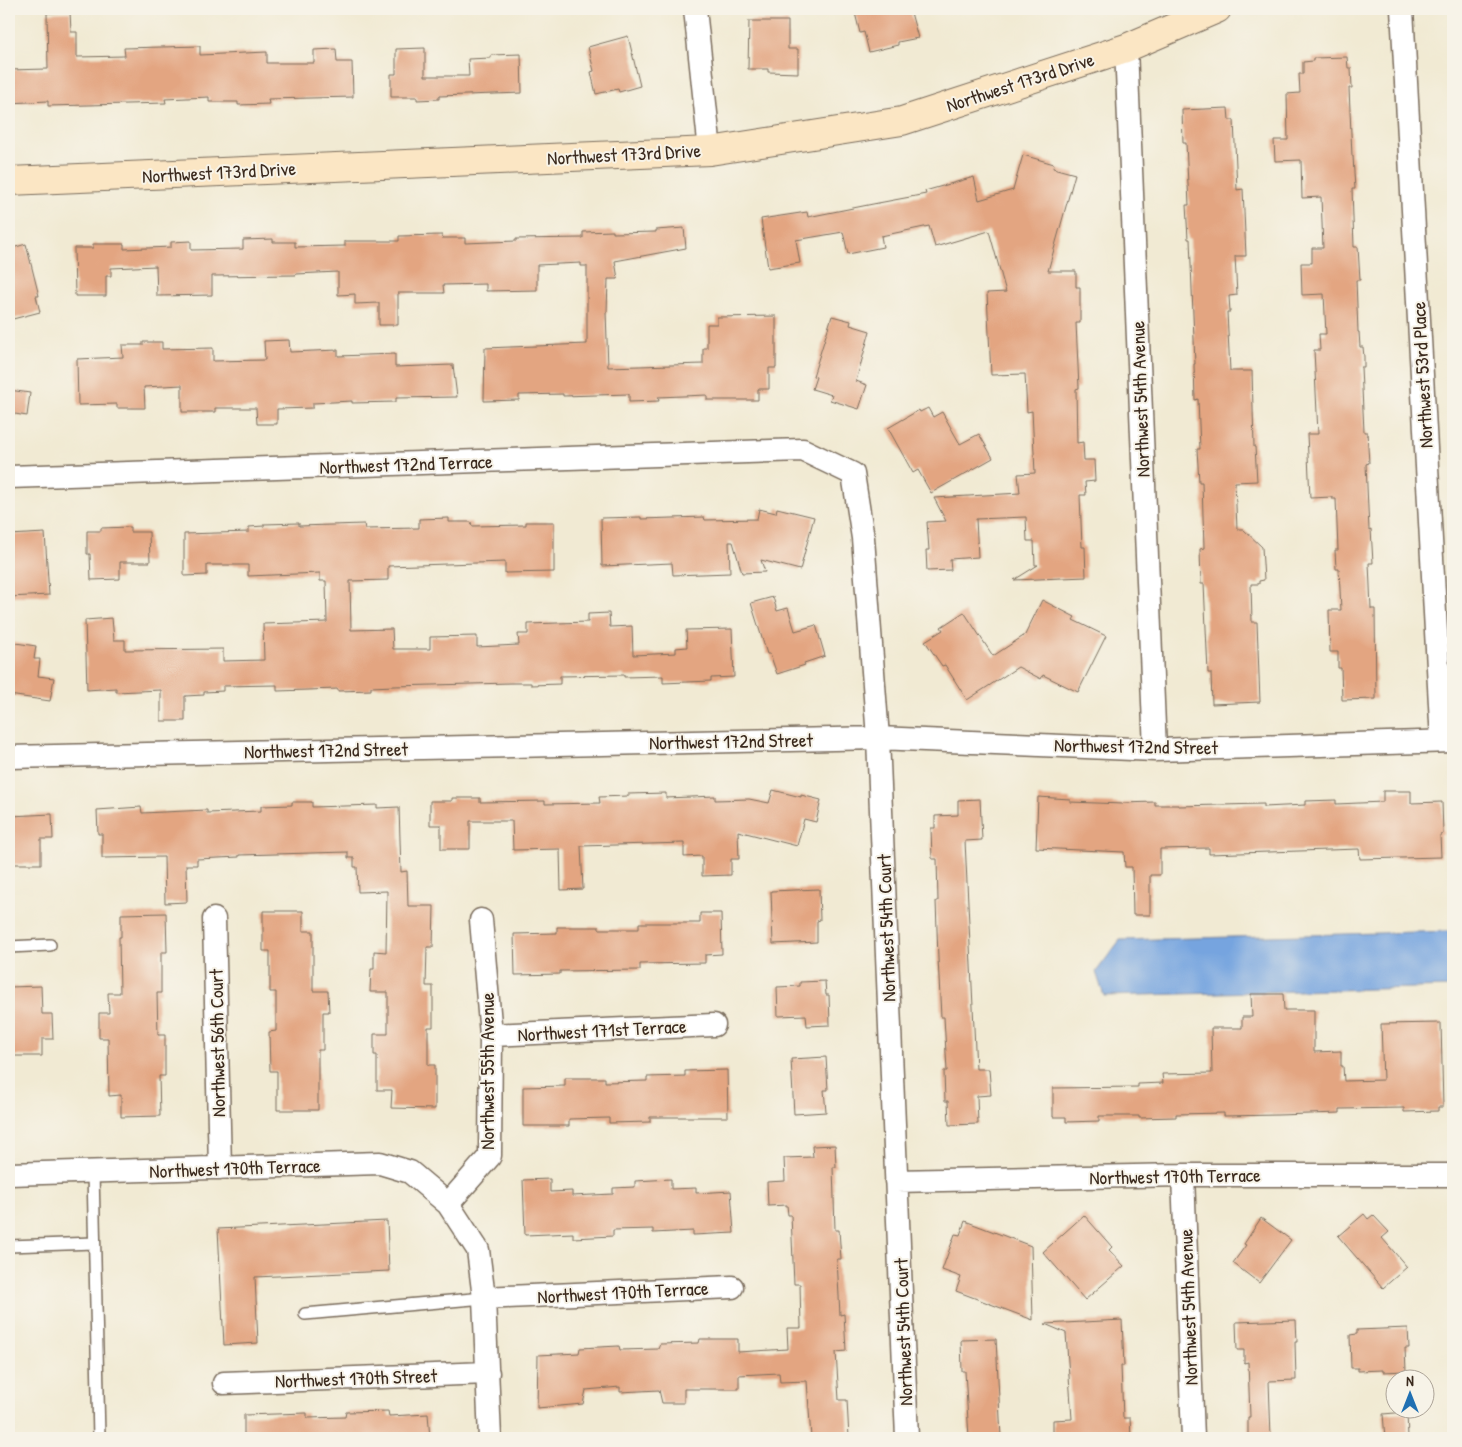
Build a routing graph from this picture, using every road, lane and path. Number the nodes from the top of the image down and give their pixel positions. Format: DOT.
graph roads {
  1 [pos="695,9"];
  2 [pos="1217,9"];
  3 [pos="1402,9"];
  4 [pos="1126,48"];
  5 [pos="710,151"];
  6 [pos="9,181"];
  7 [pos="803,450"];
  8 [pos="9,477"];
  9 [pos="878,738"];
  10 [pos="1448,741"];
  11 [pos="1155,750"];
  12 [pos="9,757"];
  13 [pos="214,918"];
  14 [pos="481,920"];
  15 [pos="50,945"];
  16 [pos="9,947"];
  17 [pos="714,1025"];
  18 [pos="491,1035"];
  19 [pos="220,1168"];
  20 [pos="94,1172"];
  21 [pos="9,1174"];
  22 [pos="1183,1175"];
  23 [pos="1453,1175"];
  24 [pos="896,1181"];
  25 [pos="448,1204"];
  26 [pos="94,1243"];
  27 [pos="9,1246"];
  28 [pos="732,1287"];
  29 [pos="484,1298"];
  30 [pos="305,1314"];
  31 [pos="488,1373"];
  32 [pos="224,1383"];
  33 [pos="99,1438"];
  34 [pos="490,1438"];
  35 [pos="907,1438"];
  36 [pos="1193,1438"];
  1 -- 5 [label="street"];
  2 -- 4 [label="street, Northwest 173rd Drive"];
  3 -- 10 [label="street, Northwest 53rd Place"];
  4 -- 5 [label="street, Northwest 173rd Drive"];
  4 -- 11 [label="street, Northwest 54th Avenue"];
  5 -- 6 [label="street, Northwest 173rd Drive"];
  7 -- 8 [label="street, Northwest 172nd Terrace"];
  7 -- 9 [label="street, Northwest 54th Court"];
  9 -- 11 [label="street, Northwest 172nd Street"];
  9 -- 12 [label="street, Northwest 172nd Street"];
  9 -- 24 [label="street, Northwest 54th Court"];
  10 -- 11 [label="street, Northwest 172nd Street"];
  13 -- 19 [label="street, Northwest 56th Court"];
  14 -- 18 [label="street, Northwest 55th Avenue"];
  15 -- 16 [label="lane"];
  17 -- 18 [label="street, Northwest 171st Terrace"];
  18 -- 25 [label="street, Northwest 55th Avenue"];
  19 -- 20 [label="street, Northwest 170th Terrace"];
  19 -- 25 [label="street, Northwest 170th Terrace"];
  20 -- 21 [label="street, Northwest 170th Terrace"];
  20 -- 26 [label="lane"];
  22 -- 23 [label="street, Northwest 170th Terrace"];
  22 -- 24 [label="street, Northwest 170th Terrace"];
  22 -- 36 [label="street, Northwest 54th Avenue"];
  24 -- 35 [label="street, Northwest 54th Court"];
  25 -- 29 [label="street"];
  26 -- 27 [label="lane"];
  26 -- 33 [label="lane"];
  28 -- 29 [label="street, Northwest 170th Terrace"];
  29 -- 30 [label="lane"];
  29 -- 31 [label="street"];
  31 -- 32 [label="street, Northwest 170th Street"];
  31 -- 34 [label="street"];
}
